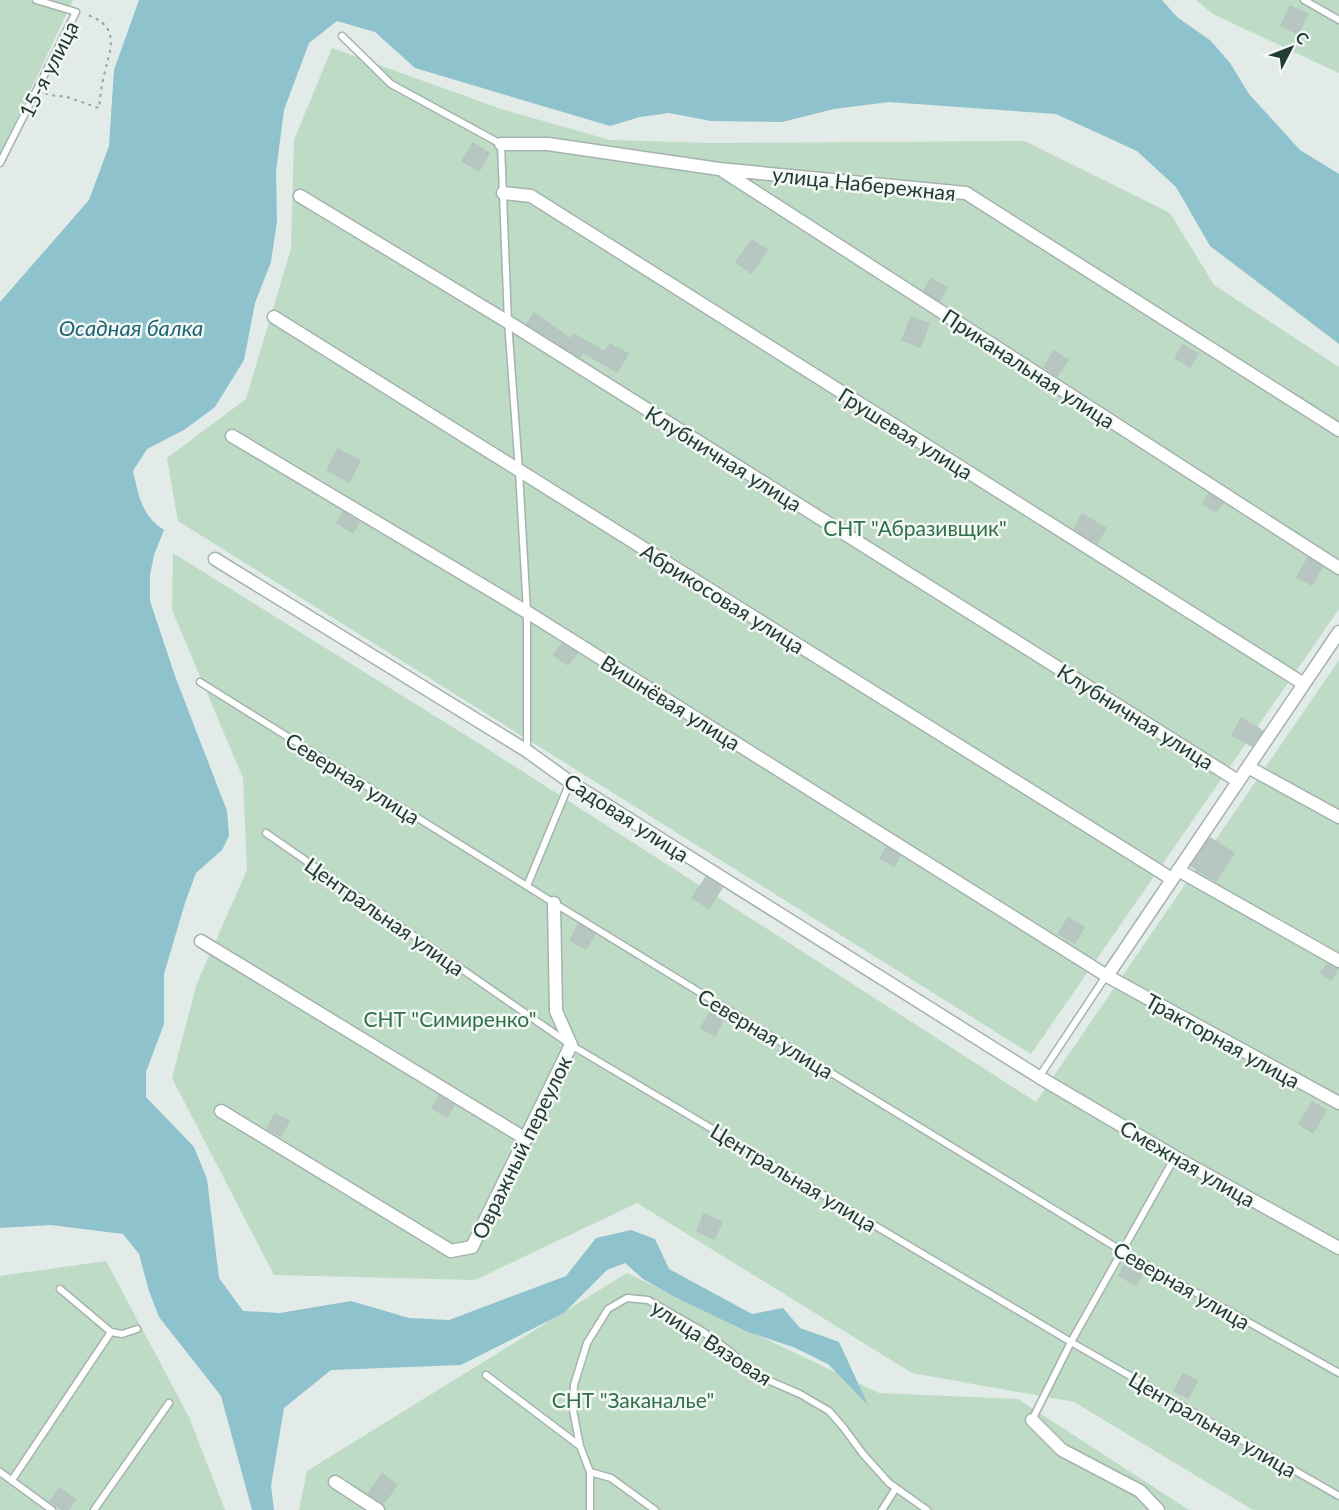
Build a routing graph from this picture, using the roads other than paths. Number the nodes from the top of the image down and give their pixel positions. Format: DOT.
graph roads {
  1 [pos="36,0"];
  2 [pos="1304,0"];
  3 [pos="1339,20"];
  4 [pos="342,36"];
  5 [pos="501,144"];
  6 [pos="0,163"];
  7 [pos="719,169"];
  8 [pos="503,194"];
  9 [pos="300,196"];
  10 [pos="274,317"];
  11 [pos="508,322"];
  12 [pos="1339,430"];
  13 [pos="232,436"];
  14 [pos="519,471"];
  15 [pos="215,559"];
  16 [pos="1339,568"];
  17 [pos="527,612"];
  18 [pos="1339,632"];
  19 [pos="201,682"];
  20 [pos="1304,684"];
  21 [pos="527,751"];
  22 [pos="1248,766"];
  23 [pos="1238,781"];
  24 [pos="570,782"];
  25 [pos="1339,817"];
  26 [pos="266,833"];
  27 [pos="1175,874"];
  28 [pos="526,886"];
  29 [pos="554,903"];
  30 [pos="201,942"];
  31 [pos="1339,961"];
  32 [pos="1107,976"];
  33 [pos="571,1045"];
  34 [pos="1039,1077"];
  35 [pos="1339,1103"];
  36 [pos="221,1111"];
  37 [pos="526,1139"];
  38 [pos="1175,1157"];
  39 [pos="1339,1248"];
  40 [pos="1122,1251"];
  41 [pos="60,1288"];
  42 [pos="137,1329"];
  43 [pos="111,1332"];
  44 [pos="1071,1342"];
  45 [pos="1339,1373"];
  46 [pos="486,1375"];
  47 [pos="169,1403"];
  48 [pos="1032,1420"];
  49 [pos="580,1446"];
  50 [pos="0,1472"];
  51 [pos="590,1472"];
  52 [pos="12,1480"];
  53 [pos="335,1482"];
  54 [pos="896,1488"];
  55 [pos="1339,1496"];
  56 [pos="52,1510"];
  57 [pos="94,1510"];
  58 [pos="378,1510"];
  59 [pos="590,1510"];
  60 [pos="655,1510"];
  61 [pos="882,1510"];
  62 [pos="927,1510"];
  63 [pos="1158,1510"];
  1 -- 6 [label="lane, 15-я улица"];
  2 -- 3 [label="lane"];
  4 -- 5 [label="lane"];
  5 -- 7 [label="street, улица Набережная"];
  5 -- 8 [label="lane"];
  7 -- 12 [label="street, улица Набережная"];
  7 -- 16 [label="street, Приканальная улица"];
  8 -- 11 [label="lane"];
  8 -- 20 [label="street, Грушевая улица"];
  9 -- 11 [label="street, Клубничная улица"];
  10 -- 14 [label="street, Абрикосовая улица"];
  11 -- 14 [label="lane"];
  11 -- 23 [label="street, Клубничная улица"];
  13 -- 17 [label="street, Вишнёвая улица"];
  14 -- 17 [label="lane"];
  14 -- 27 [label="street, Абрикосовая улица"];
  15 -- 21 [label="street, Садовая улица"];
  17 -- 21 [label="lane"];
  17 -- 32 [label="street, Вишнёвая улица"];
  18 -- 20 [label="street"];
  19 -- 28 [label="lane, Северная улица"];
  20 -- 22 [label="street"];
  21 -- 24 [label="street, Садовая улица"];
  22 -- 23 [label="street"];
  22 -- 25 [label="street"];
  23 -- 27 [label="street"];
  24 -- 28 [label="lane"];
  24 -- 34 [label="street, Садовая улица"];
  26 -- 33 [label="lane, Центральная улица"];
  27 -- 31 [label="street, Абрикосовая улица"];
  27 -- 32 [label="street"];
  28 -- 29 [label="lane, Северная улица"];
  29 -- 33 [label="street, Овражный переулок"];
  29 -- 40 [label="lane, Северная улица"];
  30 -- 37 [label="street"];
  32 -- 34 [label="lane"];
  32 -- 35 [label="street, Тракторная улица"];
  33 -- 37 [label="street, Овражный переулок"];
  33 -- 44 [label="lane, Центральная улица"];
  34 -- 38 [label="street, Смежная улица"];
  36 -- 37 [label="street, Овражный переулок"];
  38 -- 39 [label="street, Смежная улица"];
  38 -- 40 [label="lane"];
  40 -- 44 [label="lane"];
  40 -- 45 [label="lane, Северная улица"];
  41 -- 43 [label="lane"];
  42 -- 43 [label="lane"];
  43 -- 52 [label="lane"];
  44 -- 48 [label="lane"];
  44 -- 55 [label="lane, Центральная улица"];
  46 -- 49 [label="lane"];
  47 -- 57 [label="lane"];
  48 -- 63 [label="street"];
  49 -- 51 [label="lane"];
  49 -- 54 [label="lane, улица Вязовая"];
  50 -- 52 [label="lane"];
  51 -- 59 [label="lane"];
  51 -- 60 [label="lane"];
  52 -- 56 [label="lane"];
  53 -- 58 [label="street"];
  54 -- 61 [label="lane"];
  54 -- 62 [label="lane, улица Вязовая"];
}
